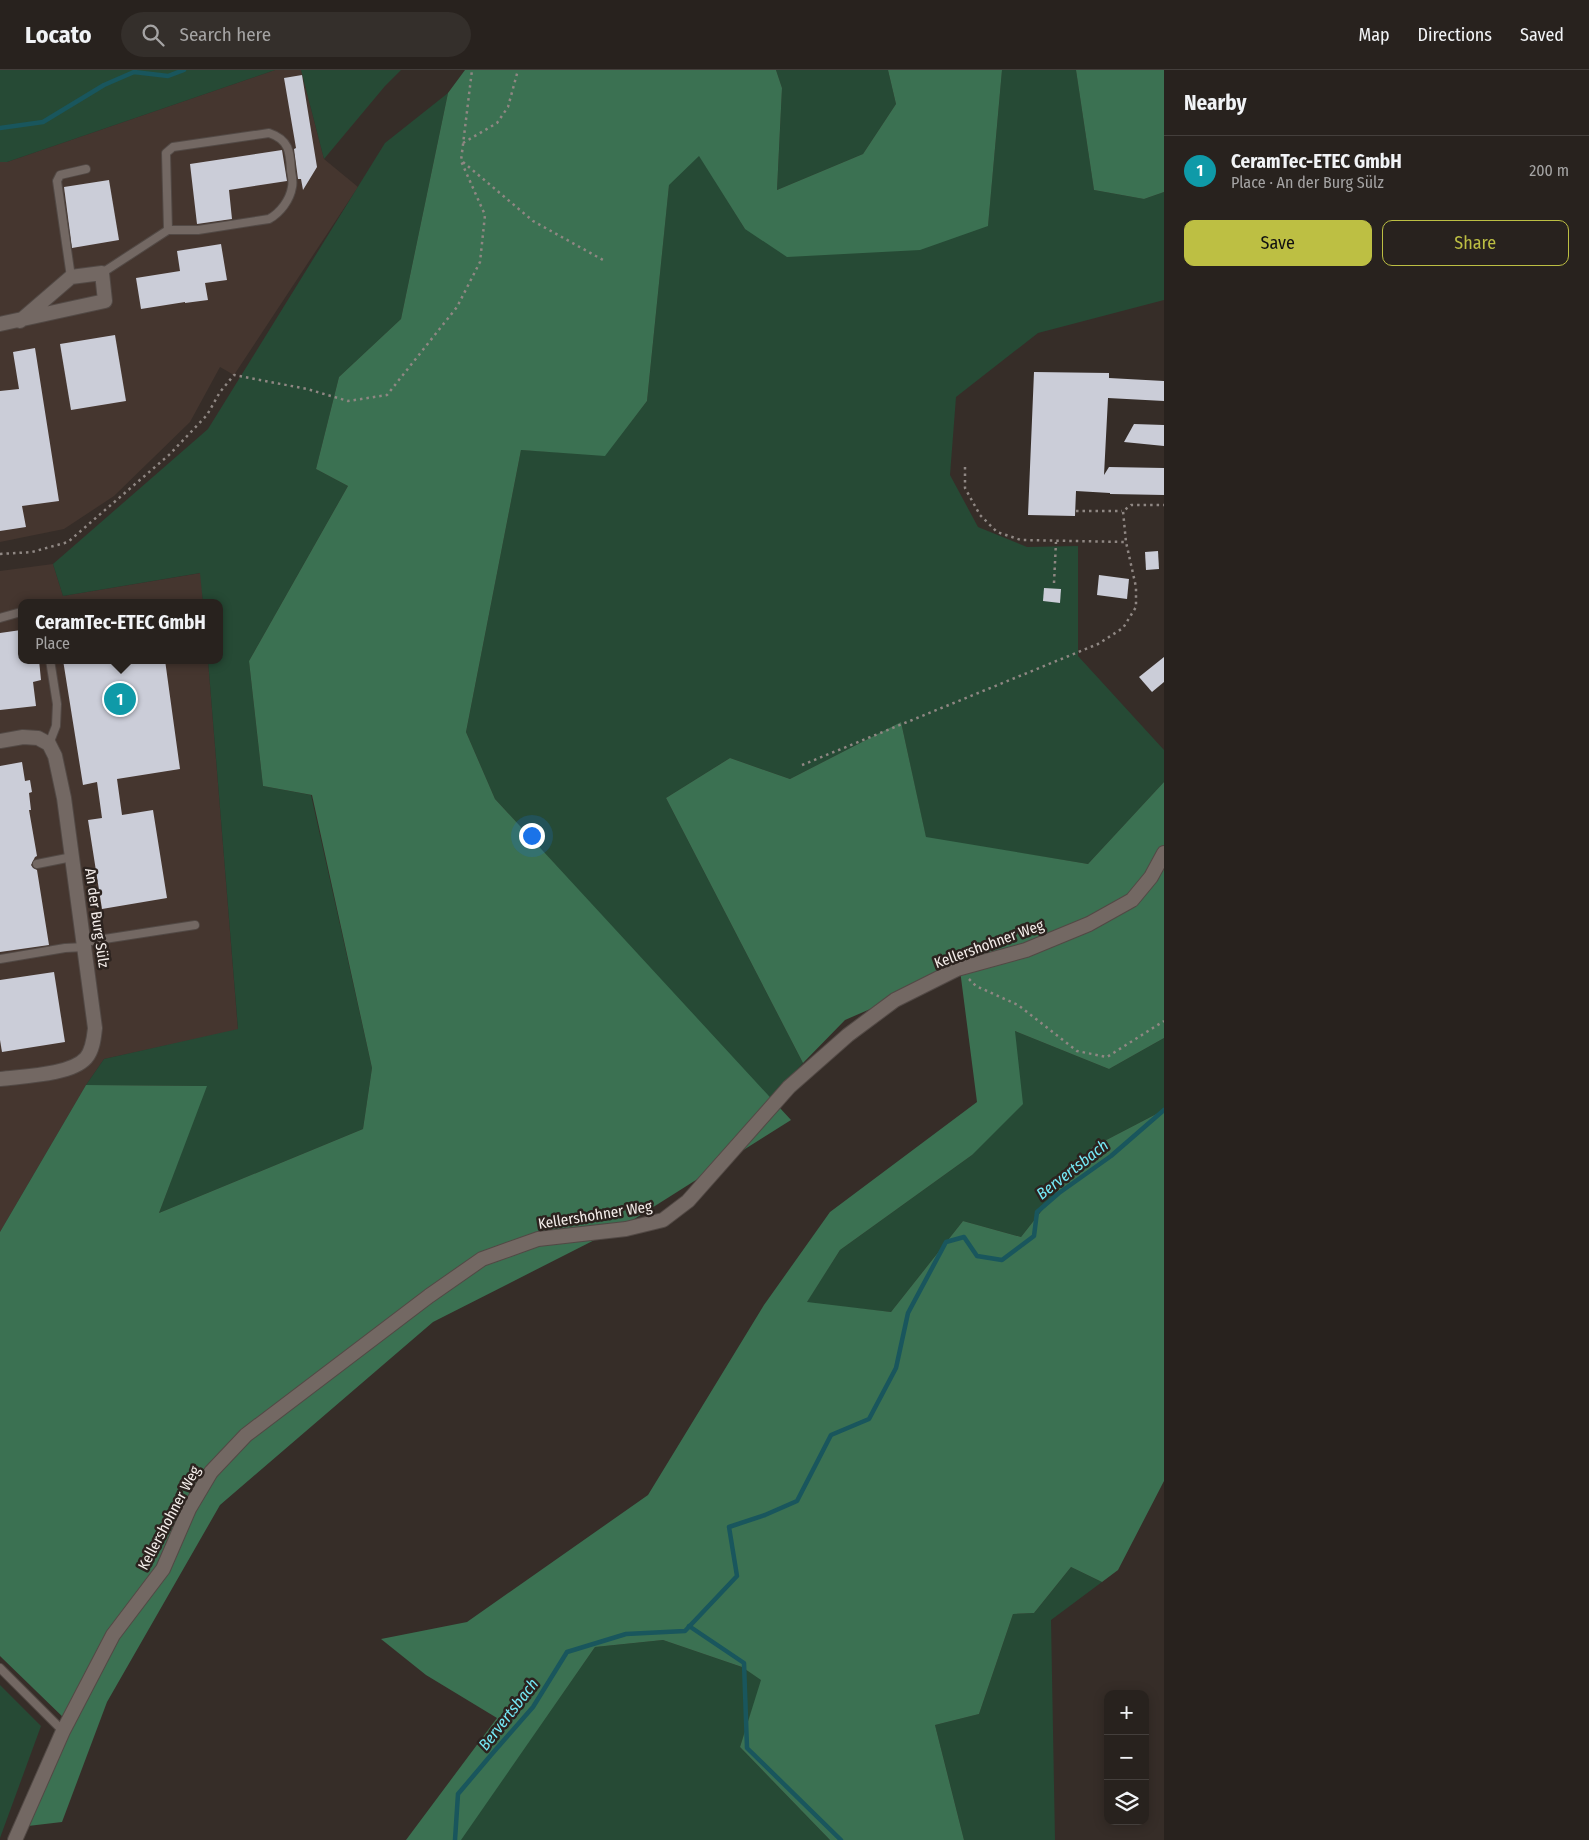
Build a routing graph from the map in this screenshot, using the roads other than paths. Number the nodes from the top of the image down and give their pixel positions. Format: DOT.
graph roads {
  1 [pos="86,169"];
  2 [pos="168,230"];
  3 [pos="102,273"];
  4 [pos="71,277"];
  5 [pos="20,321"];
  6 [pos="0,324"];
  7 [pos="18,613"];
  8 [pos="0,618"];
  9 [pos="51,664"];
  10 [pos="0,741"];
  11 [pos="49,744"];
  12 [pos="1164,853"];
  13 [pos="72,857"];
  14 [pos="37,864"];
  15 [pos="195,925"];
  16 [pos="85,945"];
  17 [pos="0,958"];
  18 [pos="0,1079"];
  19 [pos="0,1668"];
  20 [pos="63,1731"];
  21 [pos="15,1840"];
  1 -- 4 [label="lane"];
  2 -- 2 [label="lane"];
  2 -- 3 [label="lane"];
  3 -- 4 [label="street"];
  3 -- 5 [label="street"];
  4 -- 5 [label="street"];
  5 -- 6 [label="street"];
  7 -- 8 [label="lane"];
  9 -- 11 [label="lane"];
  10 -- 11 [label="street"];
  11 -- 13 [label="street, An der Burg Sülz"];
  12 -- 20 [label="street, Kellershohner Weg"];
  13 -- 14 [label="lane"];
  13 -- 16 [label="street, An der Burg Sülz"];
  15 -- 16 [label="lane"];
  16 -- 17 [label="lane"];
  16 -- 18 [label="street, An der Burg Sülz"];
  19 -- 20 [label="lane"];
  20 -- 21 [label="street, Kellershohner Weg"];
}
